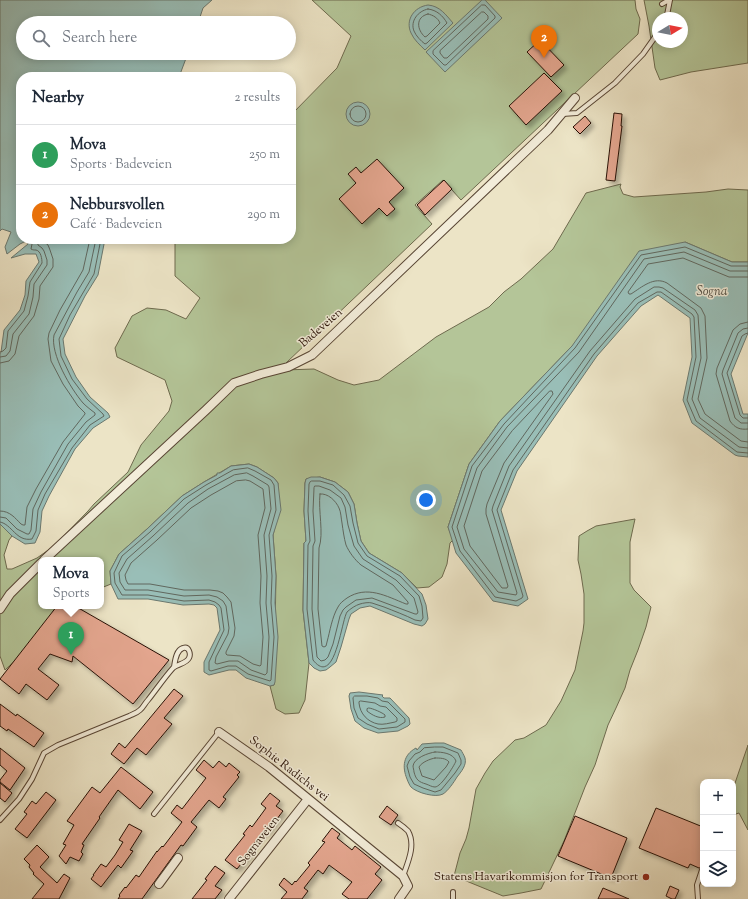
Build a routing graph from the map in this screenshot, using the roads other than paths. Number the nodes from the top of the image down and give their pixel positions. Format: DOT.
graph roads {
  1 [pos="670,0"];
  2 [pos="662,4"];
  3 [pos="668,12"];
  4 [pos="652,42"];
  5 [pos="575,98"];
  6 [pos="562,114"];
  7 [pos="47,557"];
  8 [pos="38,566"];
  9 [pos="0,609"];
  10 [pos="174,667"];
  11 [pos="219,732"];
  12 [pos="308,799"];
  13 [pos="154,814"];
  14 [pos="0,820"];
  15 [pos="398,822"];
  16 [pos="178,858"];
  17 [pos="403,876"];
  18 [pos="700,876"];
  19 [pos="159,884"];
  20 [pos="453,892"];
  21 [pos="229,899"];
  22 [pos="398,899"];
  23 [pos="453,899"];
  24 [pos="698,899"];
  1 -- 2 [label="lane"];
  1 -- 3 [label="lane"];
  4 -- 6 [label="lane"];
  5 -- 6 [label="street, Badeveien"];
  6 -- 7 [label="street, Badeveien"];
  8 -- 9 [label="street"];
  10 -- 10 [label="lane"];
  10 -- 14 [label="lane"];
  11 -- 12 [label="street, Sophie Radichs vei"];
  11 -- 13 [label="lane, Sophie Radichs vei"];
  12 -- 17 [label="street, Sophie Radichs vei"];
  12 -- 21 [label="street, Sognaveien"];
  15 -- 17 [label="lane"];
  16 -- 19 [label="street"];
  17 -- 22 [label="street"];
  18 -- 24 [label="lane"];
  20 -- 23 [label="lane"];
}
